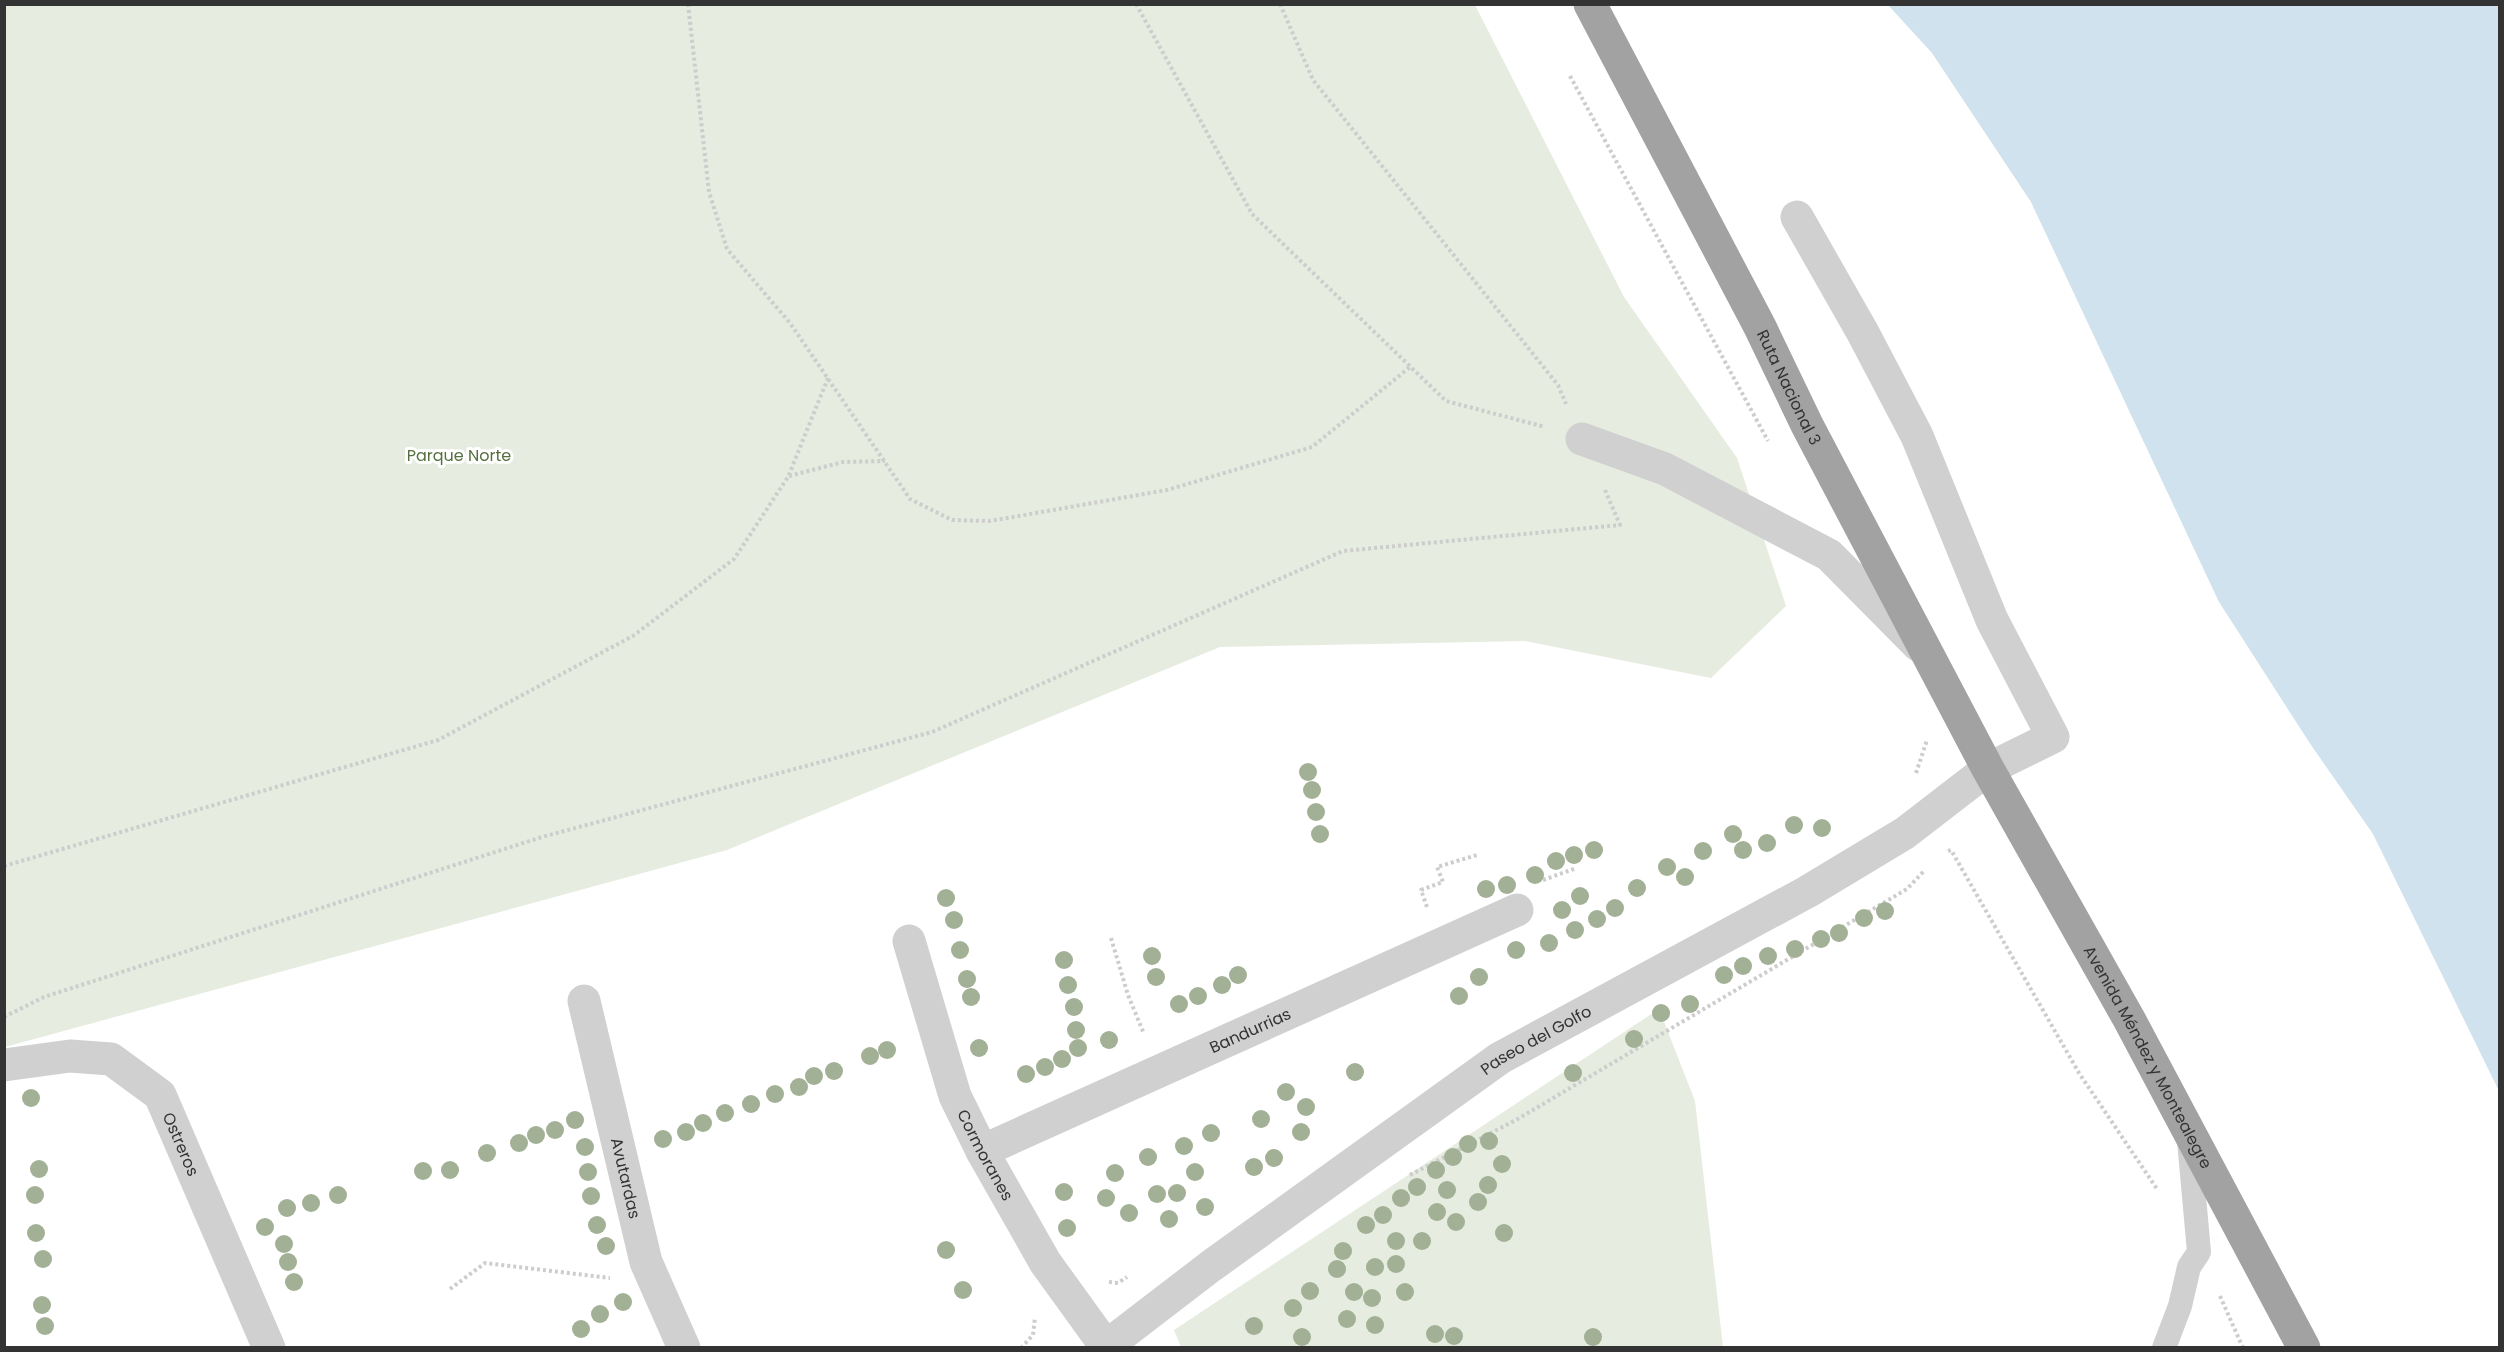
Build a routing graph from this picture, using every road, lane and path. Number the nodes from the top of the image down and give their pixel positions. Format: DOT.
graph roads {
  1 [pos="688,4"];
  2 [pos="1136,4"];
  3 [pos="1280,4"];
  4 [pos="1590,4"];
  5 [pos="1570,76"];
  6 [pos="1797,218"];
  7 [pos="1410,367"];
  8 [pos="828,378"];
  9 [pos="1582,439"];
  10 [pos="1772,451"];
  11 [pos="885,461"];
  12 [pos="788,477"];
  13 [pos="1929,656"];
  14 [pos="1929,734"];
  15 [pos="1988,769"];
  16 [pos="1914,782"];
  17 [pos="1943,854"];
  18 [pos="4,866"];
  19 [pos="1928,866"];
  20 [pos="1517,910"];
  21 [pos="1111,938"];
  22 [pos="909,941"];
  23 [pos="584,1000"];
  24 [pos="4,1017"];
  25 [pos="1146,1039"];
  26 [pos="4,1065"];
  27 [pos="2188,1128"];
  28 [pos="982,1151"];
  29 [pos="1400,1180"];
  30 [pos="2159,1192"];
  31 [pos="2199,1252"];
  32 [pos="1127,1276"];
  33 [pos="616,1279"];
  34 [pos="1101,1281"];
  35 [pos="450,1289"];
  36 [pos="269,1347"];
  37 [pos="684,1347"];
  38 [pos="1106,1347"];
  39 [pos="2164,1347"];
  40 [pos="2243,1347"];
  41 [pos="2304,1347"];
  1 -- 8 [label="path"];
  2 -- 7 [label="path"];
  3 -- 9 [label="path"];
  4 -- 13 [label="highway, Ruta Nacional 3"];
  5 -- 10 [label="path"];
  6 -- 15 [label="street, Paseo del Golfo"];
  7 -- 9 [label="path"];
  7 -- 11 [label="path"];
  8 -- 11 [label="path"];
  8 -- 12 [label="path"];
  9 -- 13 [label="street"];
  9 -- 24 [label="path"];
  11 -- 12 [label="path"];
  12 -- 18 [label="path"];
  13 -- 15 [label="highway, Ruta Nacional 3"];
  14 -- 16 [label="path"];
  15 -- 27 [label="highway, Avenida Méndez y Montealegre"];
  15 -- 38 [label="street, Paseo del Golfo"];
  17 -- 30 [label="path"];
  19 -- 29 [label="path"];
  20 -- 28 [label="street, Bandurrias"];
  21 -- 25 [label="path"];
  22 -- 28 [label="street, Cormoranes"];
  23 -- 37 [label="street, Avutardas"];
  26 -- 36 [label="street, Ostreros"];
  27 -- 31 [label="lane"];
  27 -- 41 [label="highway, Avenida Méndez y Montealegre"];
  28 -- 38 [label="street, Cormoranes"];
  31 -- 39 [label="lane"];
  31 -- 40 [label="path"];
  32 -- 34 [label="path"];
  33 -- 35 [label="path"];
}
